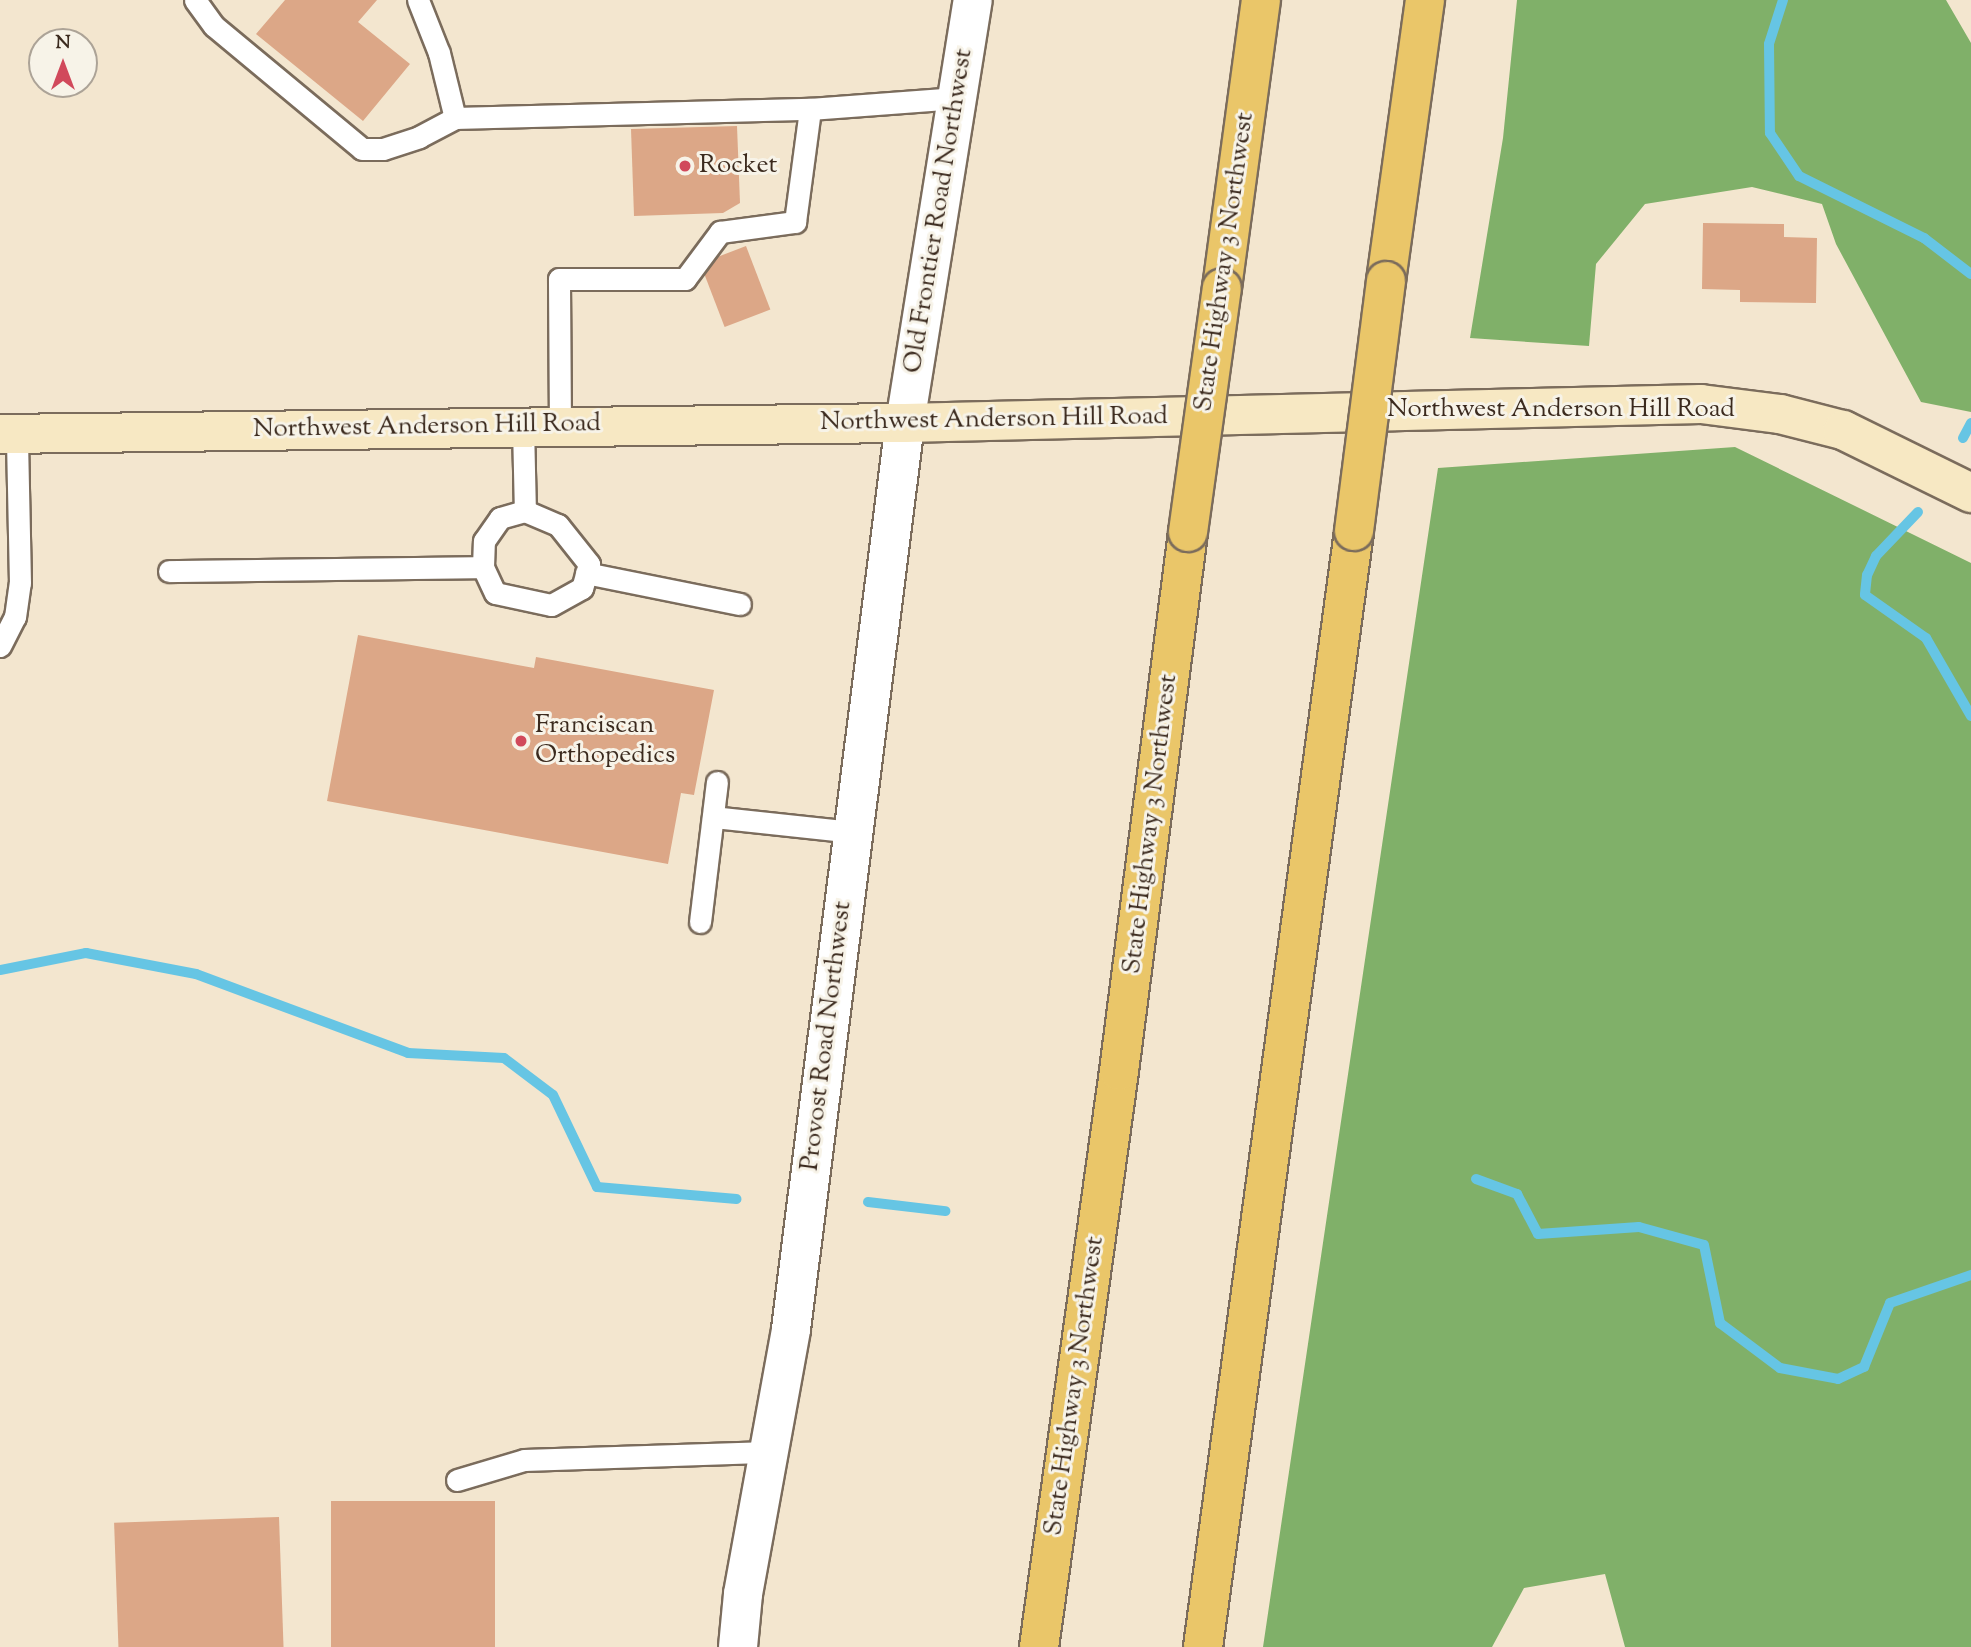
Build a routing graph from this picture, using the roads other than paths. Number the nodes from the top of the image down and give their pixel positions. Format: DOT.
graph roads {
  1 [pos="195,0"];
  2 [pos="418,0"];
  3 [pos="973,0"];
  4 [pos="1261,0"];
  5 [pos="1425,0"];
  6 [pos="957,98"];
  7 [pos="810,109"];
  8 [pos="455,118"];
  9 [pos="905,423"];
  10 [pos="541,426"];
  11 [pos="9,434"];
  12 [pos="1971,493"];
  13 [pos="525,511"];
  14 [pos="483,567"];
  15 [pos="169,571"];
  16 [pos="586,573"];
  17 [pos="740,604"];
  18 [pos="0,646"];
  19 [pos="717,782"];
  20 [pos="713,817"];
  21 [pos="853,832"];
  22 [pos="700,922"];
  23 [pos="769,1452"];
  24 [pos="457,1480"];
  25 [pos="738,1647"];
  26 [pos="1039,1647"];
  27 [pos="1203,1647"];
  1 -- 8 [label="lane"];
  2 -- 8 [label="lane"];
  3 -- 6 [label="street, Old Frontier Road Northwest"];
  4 -- 26 [label="highway, State Highway 3 Northwest, bridge"];
  5 -- 27 [label="highway, bridge"];
  6 -- 7 [label="lane"];
  6 -- 9 [label="street, Old Frontier Road Northwest"];
  7 -- 8 [label="lane"];
  7 -- 10 [label="lane"];
  9 -- 10 [label="main road, Northwest Anderson Hill Road"];
  9 -- 12 [label="main road, Northwest Anderson Hill Road"];
  9 -- 21 [label="street, Provost Road Northwest"];
  10 -- 11 [label="main road, Northwest Anderson Hill Road"];
  10 -- 13 [label="lane"];
  11 -- 18 [label="lane"];
  13 -- 14 [label="lane"];
  13 -- 16 [label="lane"];
  14 -- 15 [label="lane"];
  14 -- 16 [label="lane"];
  16 -- 17 [label="lane"];
  19 -- 20 [label="lane"];
  20 -- 21 [label="lane"];
  20 -- 22 [label="lane"];
  21 -- 23 [label="street, Provost Road Northwest"];
  23 -- 24 [label="lane"];
  23 -- 25 [label="street, Provost Road Northwest"];
}
